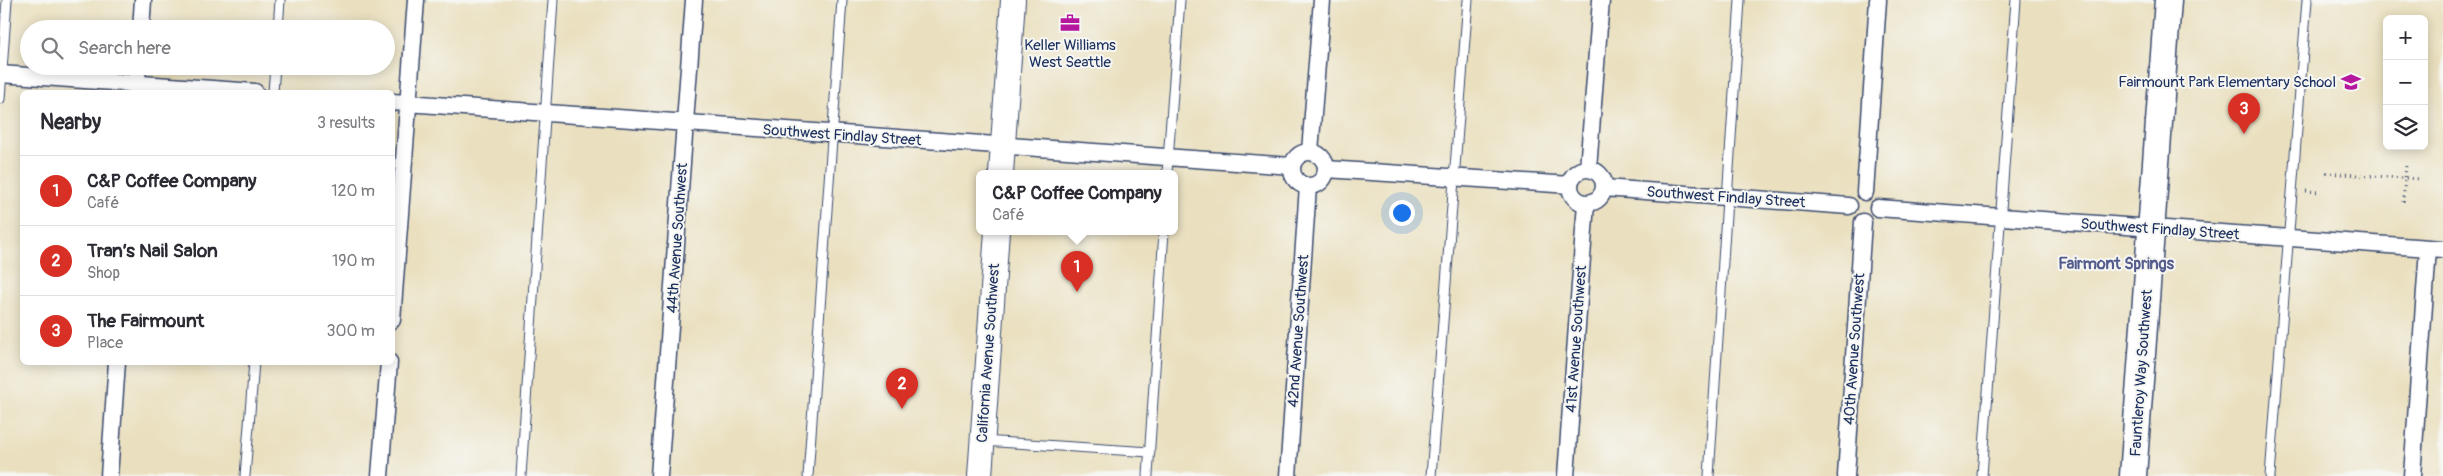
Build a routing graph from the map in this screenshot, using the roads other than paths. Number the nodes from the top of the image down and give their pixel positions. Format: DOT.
graph roads {
  1 [pos="7,0"];
  2 [pos="143,0"];
  3 [pos="280,0"];
  4 [pos="416,0"];
  5 [pos="553,0"];
  6 [pos="694,0"];
  7 [pos="842,0"];
  8 [pos="1013,0"];
  9 [pos="1180,0"];
  10 [pos="1322,0"];
  11 [pos="1468,0"];
  12 [pos="1601,0"];
  13 [pos="1740,0"];
  14 [pos="1878,0"];
  15 [pos="2016,0"];
  16 [pos="2168,0"];
  17 [pos="2307,0"];
  18 [pos="142,20"];
  19 [pos="279,20"];
  20 [pos="1,74"];
  21 [pos="137,75"];
  22 [pos="274,75"];
  23 [pos="136,88"];
  24 [pos="196,90"];
  25 [pos="273,90"];
  26 [pos="0,99"];
  27 [pos="395,102"];
  28 [pos="409,103"];
  29 [pos="546,113"];
  30 [pos="685,124"];
  31 [pos="833,134"];
  32 [pos="1002,146"];
  33 [pos="1310,152"];
  34 [pos="1168,166"];
  35 [pos="1292,166"];
  36 [pos="1326,169"];
  37 [pos="1588,169"];
  38 [pos="1000,170"];
  39 [pos="1455,178"];
  40 [pos="1570,185"];
  41 [pos="1308,186"];
  42 [pos="1604,188"];
  43 [pos="1865,192"];
  44 [pos="1727,198"];
  45 [pos="1586,203"];
  46 [pos="1849,206"];
  47 [pos="1878,208"];
  48 [pos="2001,218"];
  49 [pos="1863,222"];
  50 [pos="2152,228"];
  51 [pos="997,235"];
  52 [pos="1164,235"];
  53 [pos="2290,238"];
  54 [pos="2435,249"];
  55 [pos="395,282"];
  56 [pos="117,365"];
  57 [pos="254,365"];
  58 [pos="389,365"];
  59 [pos="982,441"];
  60 [pos="1150,452"];
  61 [pos="109,476"];
  62 [pos="245,476"];
  63 [pos="380,476"];
  64 [pos="521,476"];
  65 [pos="659,476"];
  66 [pos="808,476"];
  67 [pos="980,476"];
  68 [pos="1148,476"];
  69 [pos="1288,476"];
  70 [pos="1430,476"];
  71 [pos="1566,476"];
  72 [pos="1709,476"];
  73 [pos="1846,476"];
  74 [pos="1982,476"];
  75 [pos="2133,476"];
  76 [pos="2270,476"];
  77 [pos="2412,476"];
  1 -- 20 [label="lane"];
  2 -- 18 [label="street"];
  3 -- 19 [label="lane"];
  4 -- 28 [label="street"];
  5 -- 29 [label="lane"];
  6 -- 30 [label="street, 44th Avenue Southwest"];
  7 -- 31 [label="lane"];
  8 -- 32 [label="main road"];
  9 -- 34 [label="lane"];
  10 -- 33 [label="street"];
  11 -- 39 [label="lane"];
  12 -- 37 [label="street"];
  13 -- 44 [label="lane"];
  14 -- 43 [label="street"];
  15 -- 48 [label="lane"];
  16 -- 50 [label="main road, Fauntleroy Way Southwest"];
  17 -- 53 [label="lane"];
  20 -- 23 [label="street"];
  20 -- 26 [label="lane"];
  21 -- 23 [label="street"];
  22 -- 25 [label="lane"];
  23 -- 24 [label="street"];
  27 -- 28 [label="street, Southwest Findlay Street"];
  28 -- 29 [label="street, Southwest Findlay Street"];
  28 -- 55 [label="street"];
  29 -- 30 [label="street, Southwest Findlay Street"];
  29 -- 64 [label="lane"];
  30 -- 31 [label="street, Southwest Findlay Street"];
  30 -- 65 [label="street, 44th Avenue Southwest"];
  31 -- 32 [label="street, Southwest Findlay Street"];
  31 -- 66 [label="lane"];
  32 -- 34 [label="street, Southwest Findlay Street"];
  32 -- 38 [label="main road"];
  33 -- 35 [label="street"];
  33 -- 36 [label="street"];
  34 -- 35 [label="street, Southwest Findlay Street"];
  35 -- 41 [label="street"];
  36 -- 39 [label="street"];
  36 -- 41 [label="street"];
  37 -- 40 [label="street"];
  37 -- 42 [label="street"];
  39 -- 40 [label="street"];
  39 -- 70 [label="lane"];
  40 -- 45 [label="street"];
  41 -- 69 [label="street, 42nd Avenue Southwest"];
  42 -- 44 [label="street, Southwest Findlay Street"];
  42 -- 45 [label="street"];
  43 -- 46 [label="street"];
  43 -- 47 [label="street"];
  44 -- 46 [label="street, Southwest Findlay Street"];
  44 -- 72 [label="lane"];
  45 -- 71 [label="street, 41st Avenue Southwest"];
  46 -- 49 [label="street"];
  47 -- 48 [label="street, Southwest Findlay Street"];
  47 -- 49 [label="street"];
  48 -- 50 [label="street, Southwest Findlay Street"];
  48 -- 74 [label="lane"];
  49 -- 73 [label="street, 40th Avenue Southwest"];
  50 -- 53 [label="street, Southwest Findlay Street"];
  50 -- 75 [label="main road, Fauntleroy Way Southwest"];
  51 -- 59 [label="main road, California Avenue Southwest"];
  52 -- 60 [label="lane"];
  53 -- 54 [label="street, Southwest Findlay Street"];
  53 -- 76 [label="lane"];
  54 -- 77 [label="street"];
  56 -- 61 [label="street"];
  57 -- 62 [label="lane"];
  58 -- 63 [label="street"];
  59 -- 60 [label="lane"];
  59 -- 67 [label="main road, California Avenue Southwest"];
  60 -- 68 [label="lane"];
}
